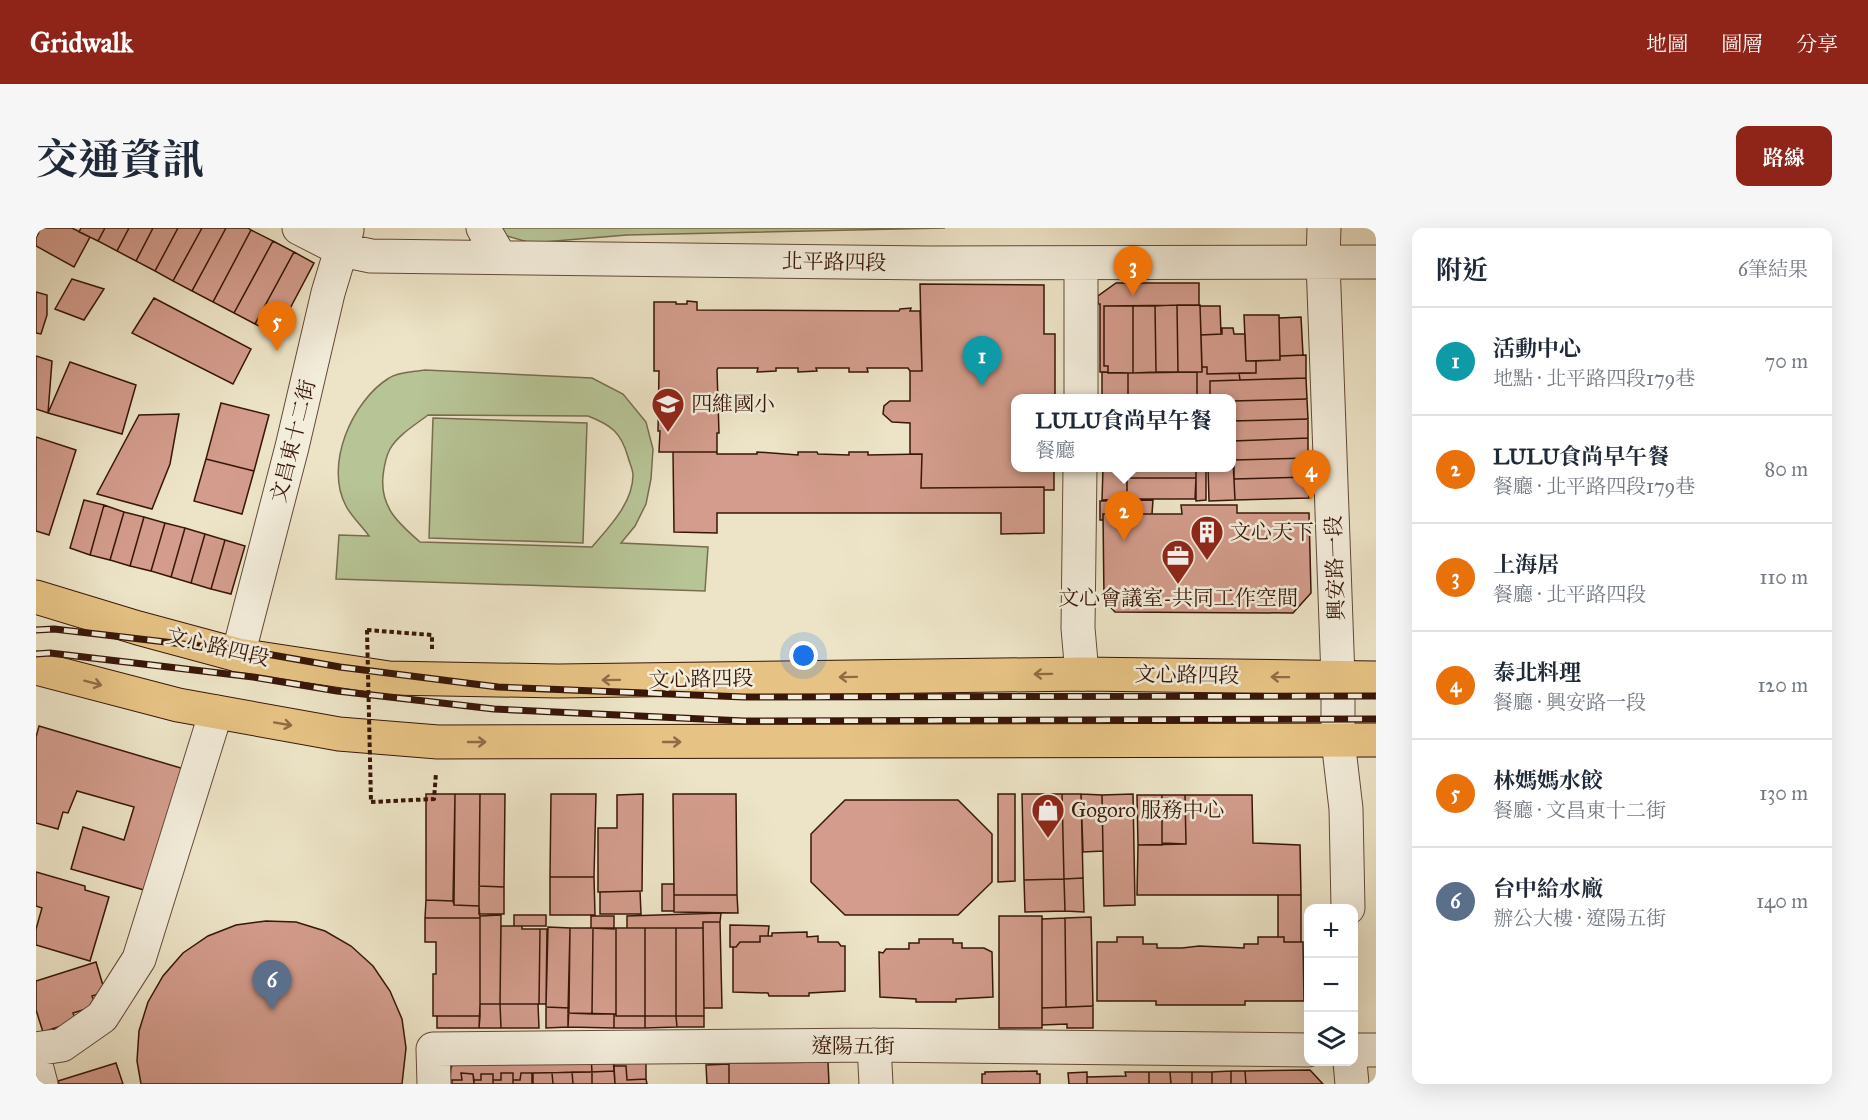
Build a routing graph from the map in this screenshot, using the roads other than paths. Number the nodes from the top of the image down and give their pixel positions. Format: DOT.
graph roads {
  1 [pos="299,228"];
  2 [pos="483,228"];
  3 [pos="1324,228"];
  4 [pos="345,239"];
  5 [pos="500,257"];
  6 [pos="1323,261"];
  7 [pos="1376,262"];
  8 [pos="1081,263"];
  9 [pos="1081,394"];
  10 [pos="1080,472"];
  11 [pos="36,597"];
  12 [pos="238,655"];
  13 [pos="36,668"];
  14 [pos="1082,674"];
  15 [pos="1338,678"];
  16 [pos="1376,678"];
  17 [pos="216,711"];
  18 [pos="1338,740"];
  19 [pos="1376,740"];
  20 [pos="1348,904"];
  21 [pos="874,1045"];
  22 [pos="36,1049"];
  23 [pos="1304,1050"];
  24 [pos="1358,1050"];
  25 [pos="1376,1050"];
  26 [pos="36,1065"];
  27 [pos="1350,1066"];
  28 [pos="41,1084"];
  29 [pos="434,1084"];
  30 [pos="876,1084"];
  31 [pos="1352,1084"];
  1 -- 4 [label="street, 北平路四段"];
  2 -- 5 [label="street"];
  3 -- 6 [label="street, 興安路一段"];
  4 -- 5 [label="street, 北平路四段"];
  4 -- 12 [label="street, 文昌東十二街"];
  5 -- 8 [label="street, 北平路四段"];
  6 -- 7 [label="street, 北平路四段"];
  6 -- 8 [label="street, 北平路四段"];
  6 -- 15 [label="street, 興安路一段"];
  8 -- 9 [label="street"];
  10 -- 14 [label="street"];
  11 -- 12 [label="main road, 文心路四段"];
  14 -- 12 [label="main road, 文心路四段, one-way"];
  13 -- 17 [label="main road, one-way"];
  15 -- 14 [label="main road, 文心路四段, one-way"];
  15 -- 16 [label="main road, 文心路四段"];
  15 -- 18 [label="street, 興安路一段"];
  17 -- 18 [label="main road, one-way"];
  17 -- 22 [label="street"];
  18 -- 19 [label="main road"];
  18 -- 20 [label="street, 興安路一段"];
  21 -- 23 [label="street, 遼陽五街"];
  21 -- 29 [label="street, 遼陽五街"];
  21 -- 30 [label="street"];
  24 -- 25 [label="street"];
  26 -- 28 [label="street"];
  27 -- 31 [label="street"];
}
